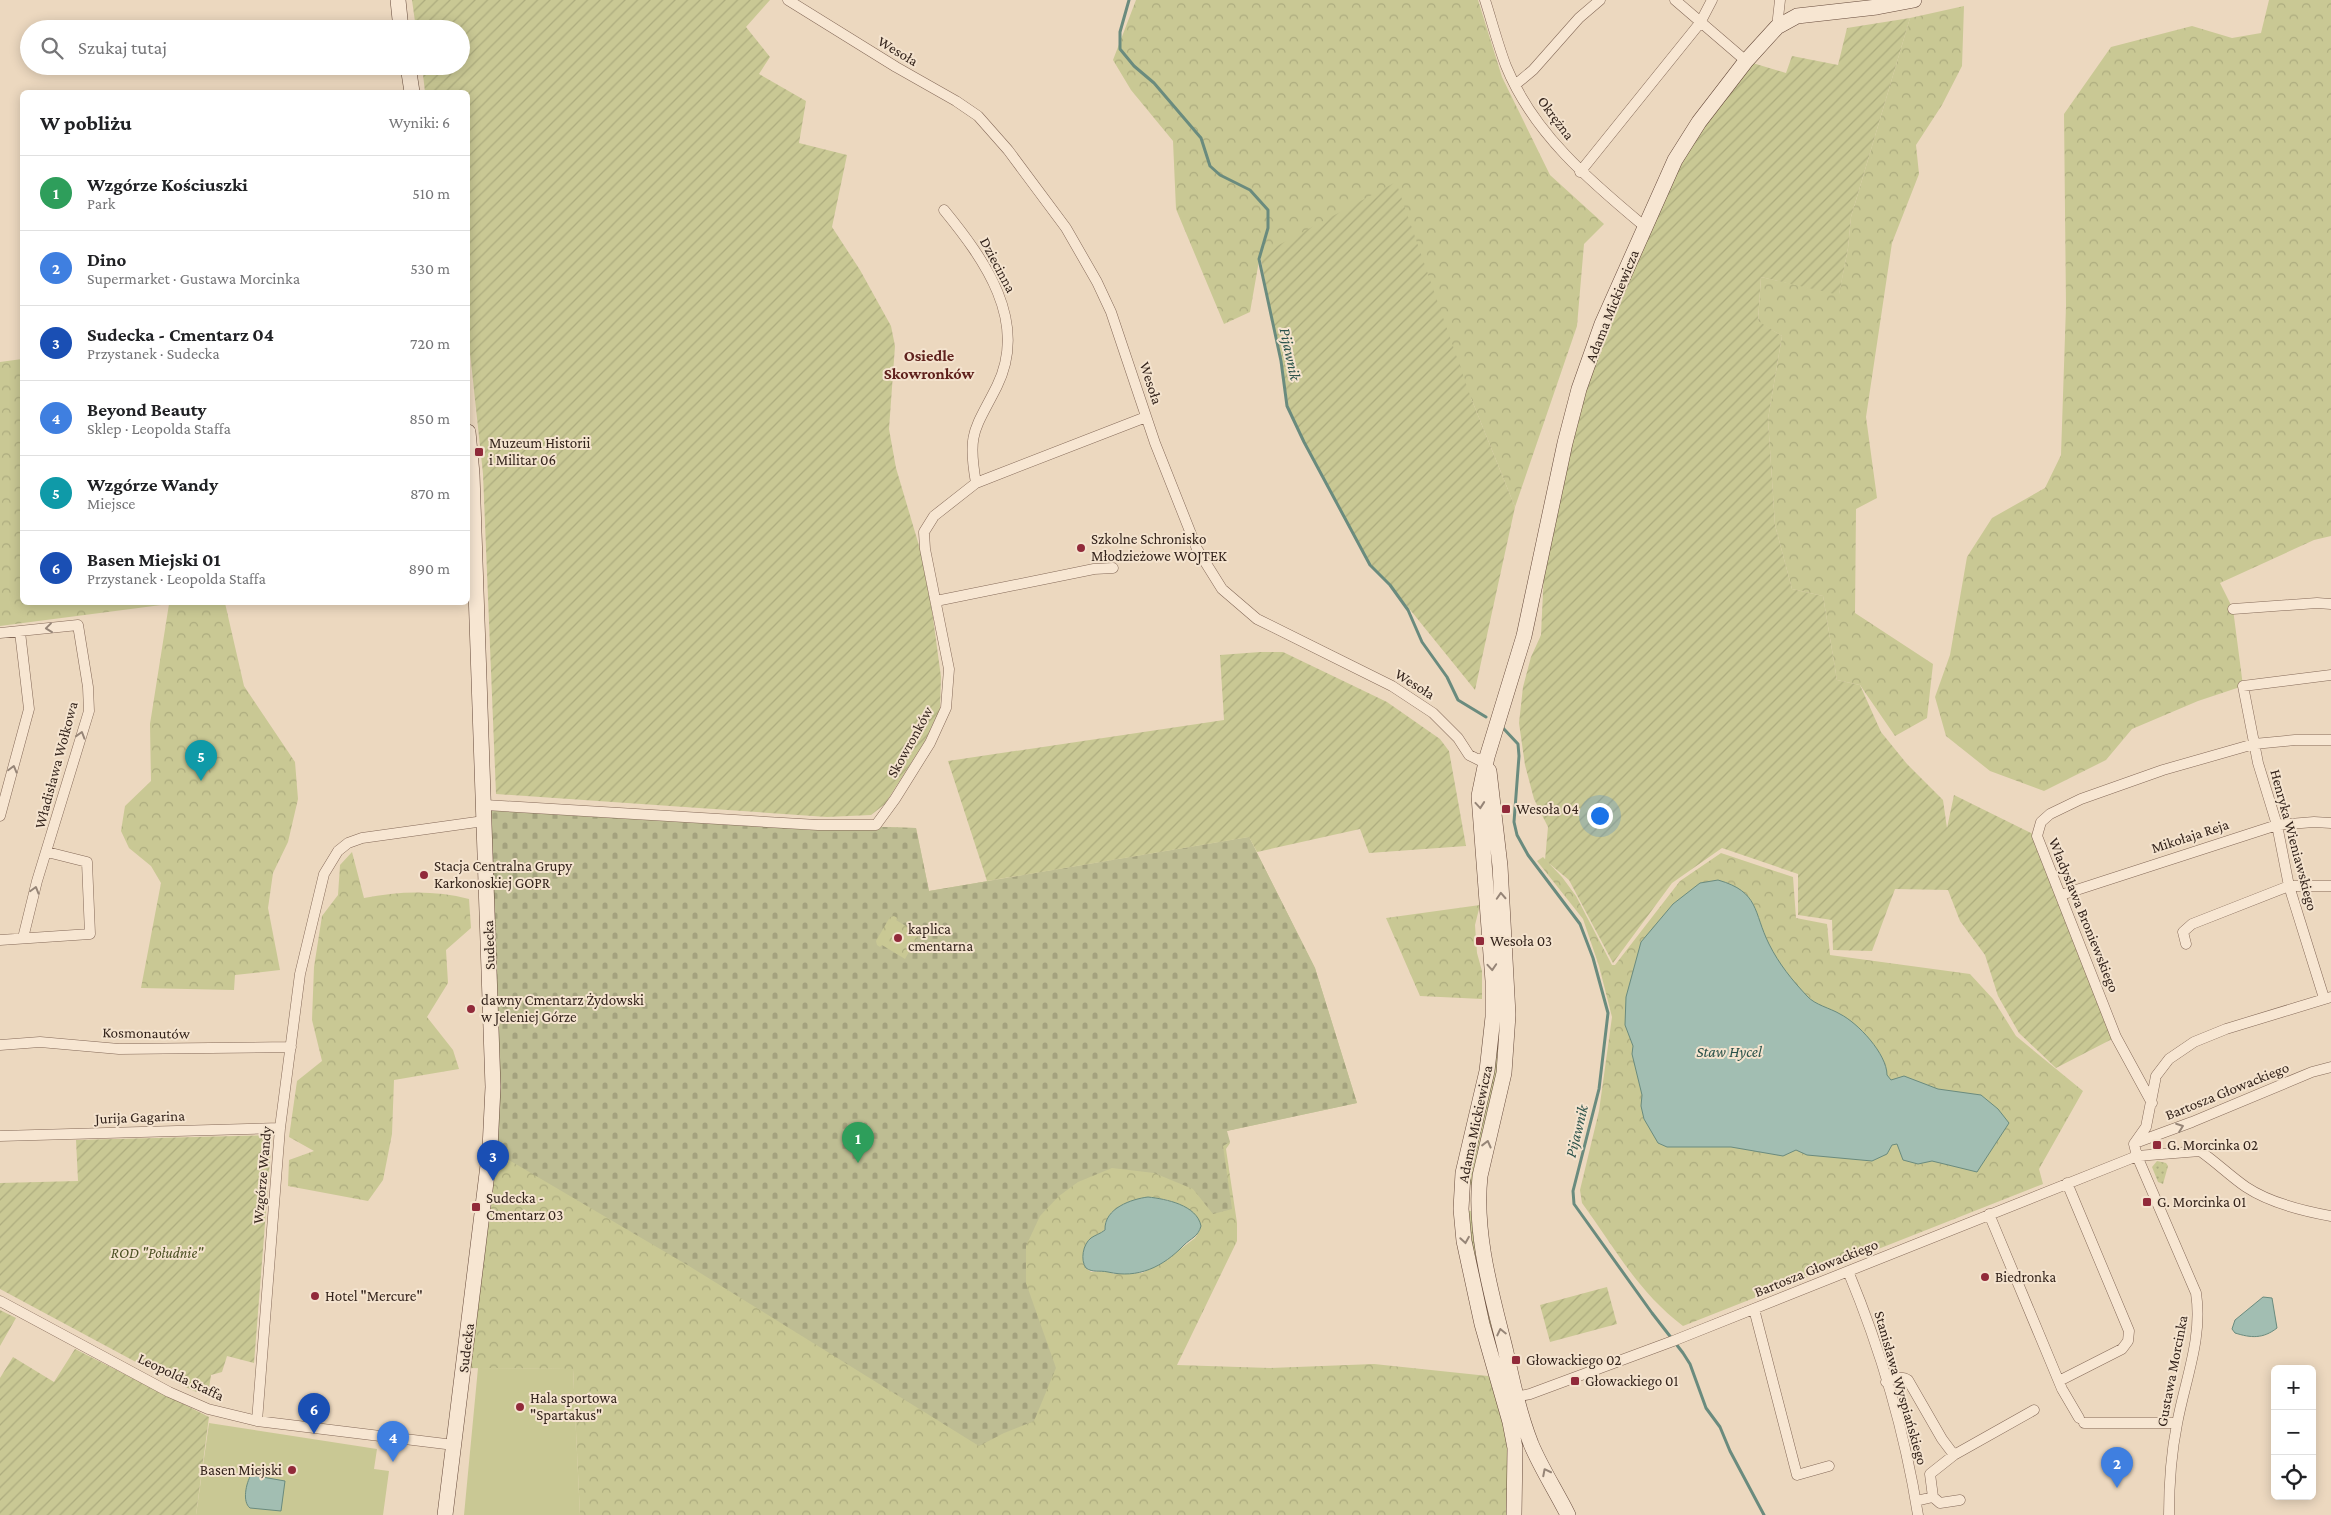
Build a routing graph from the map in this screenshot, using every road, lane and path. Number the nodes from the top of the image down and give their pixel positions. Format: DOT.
graph roads {
  1 [pos="398,0"];
  2 [pos="788,0"];
  3 [pos="1485,0"];
  4 [pos="1600,0"];
  5 [pos="1675,0"];
  6 [pos="1712,0"];
  7 [pos="1780,0"];
  8 [pos="1914,0"];
  9 [pos="400,20"];
  10 [pos="1700,22"];
  11 [pos="1776,26"];
  12 [pos="1746,61"];
  13 [pos="409,75"];
  14 [pos="1515,85"];
  15 [pos="412,90"];
  16 [pos="1580,172"];
  17 [pos="944,210"];
  18 [pos="1644,226"];
  19 [pos="1146,417"];
  20 [pos="470,453"];
  21 [pos="976,483"];
  22 [pos="1113,568"];
  23 [pos="936,600"];
  24 [pos="2331,604"];
  25 [pos="2233,609"];
  26 [pos="20,632"];
  27 [pos="0,633"];
  28 [pos="2331,675"];
  29 [pos="2331,740"];
  30 [pos="2254,744"];
  31 [pos="1487,757"];
  32 [pos="484,805"];
  33 [pos="0,816"];
  34 [pos="484,821"];
  35 [pos="2331,823"];
  36 [pos="2277,824"];
  37 [pos="47,852"];
  38 [pos="2289,886"];
  39 [pos="2331,886"];
  40 [pos="2061,895"];
  41 [pos="23,938"];
  42 [pos="0,940"];
  43 [pos="2186,944"];
  44 [pos="2328,998"];
  45 [pos="0,1045"];
  46 [pos="291,1047"];
  47 [pos="2331,1067"];
  48 [pos="2152,1104"];
  49 [pos="280,1128"];
  50 [pos="0,1136"];
  51 [pos="2134,1144"];
  52 [pos="2137,1156"];
  53 [pos="2068,1183"];
  54 [pos="1989,1214"];
  55 [pos="2331,1216"];
  56 [pos="1848,1271"];
  57 [pos="0,1301"];
  58 [pos="1754,1309"];
  59 [pos="2059,1381"];
  60 [pos="1886,1382"];
  61 [pos="1510,1398"];
  62 [pos="2034,1410"];
  63 [pos="257,1421"];
  64 [pos="2177,1423"];
  65 [pos="454,1445"];
  66 [pos="1532,1445"];
  67 [pos="1515,1448"];
  68 [pos="1954,1455"];
  69 [pos="1829,1466"];
  70 [pos="1933,1497"];
  71 [pos="1960,1500"];
  72 [pos="1916,1501"];
  73 [pos="445,1515"];
  74 [pos="1514,1515"];
  75 [pos="1568,1515"];
  76 [pos="1918,1515"];
  77 [pos="2169,1515"];
  1 -- 9 [label="street"];
  2 -- 19 [label="street, Wesoła"];
  3 -- 14 [label="street, Okrężna"];
  4 -- 14 [label="street"];
  5 -- 10 [label="street"];
  6 -- 10 [label="street"];
  7 -- 11 [label="street"];
  8 -- 11 [label="street, Adama Mickiewicza"];
  10 -- 12 [label="street"];
  10 -- 16 [label="street"];
  11 -- 12 [label="street, Adama Mickiewicza"];
  12 -- 18 [label="street, Adama Mickiewicza"];
  13 -- 15 [label="street"];
  14 -- 16 [label="street, Okrężna"];
  16 -- 18 [label="street, Okrężna"];
  17 -- 21 [label="street, Dziecinna"];
  18 -- 31 [label="street, Adama Mickiewicza"];
  19 -- 21 [label="street, Skowronków"];
  19 -- 31 [label="street, Wesoła"];
  20 -- 32 [label="street, Sudecka"];
  21 -- 23 [label="street, Skowronków"];
  22 -- 23 [label="street"];
  23 -- 32 [label="street, Skowronków"];
  24 -- 25 [label="street"];
  26 -- 27 [label="street"];
  33 -- 26 [label="street, one-way"];
  37 -- 26 [label="street, Władisława Wołkowa, one-way"];
  28 -- 30 [label="street, Henryka Wieniawskiego"];
  29 -- 30 [label="street, Władysława Broniewskiego"];
  30 -- 36 [label="street, Henryka Wieniawskiego"];
  30 -- 40 [label="street, Władysława Broniewskiego"];
  31 -- 61 [label="street, Adama Mickiewicza"];
  32 -- 34 [label="street, Sudecka"];
  34 -- 46 [label="street, Wzgórze Wandy"];
  34 -- 65 [label="street, Sudecka"];
  35 -- 36 [label="street, Mikołaja Reja"];
  36 -- 38 [label="street, Henryka Wieniawskiego"];
  36 -- 40 [label="street, Mikołaja Reja"];
  41 -- 37 [label="street, Władisława Wołkowa, one-way"];
  37 -- 41 [label="street, Władisława Wołkowa"];
  38 -- 39 [label="street"];
  38 -- 43 [label="street"];
  38 -- 44 [label="street, Henryka Wieniawskiego"];
  40 -- 48 [label="street, Władysława Broniewskiego"];
  41 -- 42 [label="street"];
  44 -- 48 [label="street"];
  45 -- 46 [label="street, Kosmonautów"];
  46 -- 49 [label="street, Wzgórze Wandy"];
  51 -- 47 [label="street, Bartosza Głowackiego, one-way"];
  48 -- 51 [label="street"];
  49 -- 50 [label="street, Jurija Gagarina"];
  49 -- 63 [label="street, Wzgórze Wandy"];
  51 -- 52 [label="street, Gustawa Morcinka"];
  52 -- 53 [label="street, Bartosza Głowackiego"];
  52 -- 55 [label="street, Bartosza Głowackiego"];
  52 -- 64 [label="street, Gustawa Morcinka"];
  53 -- 54 [label="street, Bartosza Głowackiego"];
  53 -- 59 [label="street"];
  54 -- 56 [label="street, Bartosza Głowackiego"];
  54 -- 59 [label="street"];
  56 -- 58 [label="street, Bartosza Głowackiego"];
  56 -- 60 [label="street, Stanisława Wyspiańskiego"];
  57 -- 63 [label="street, Leopolda Staffa"];
  58 -- 61 [label="street, Bartosza Głowackiego"];
  58 -- 69 [label="street"];
  59 -- 64 [label="street"];
  60 -- 68 [label="street"];
  60 -- 72 [label="street, Stanisława Wyspiańskiego"];
  61 -- 66 [label="street"];
  61 -- 67 [label="street, Adama Mickiewicza"];
  62 -- 68 [label="street"];
  63 -- 65 [label="street, Leopolda Staffa"];
  64 -- 77 [label="street, Gustawa Morcinka"];
  65 -- 73 [label="street, Sudecka"];
  66 -- 67 [label="street"];
  75 -- 66 [label="street, one-way"];
  67 -- 74 [label="street, Adama Mickiewicza"];
  68 -- 70 [label="street"];
  70 -- 71 [label="street"];
  70 -- 72 [label="street"];
  72 -- 76 [label="street, Stanisława Wyspiańskiego"];
}
